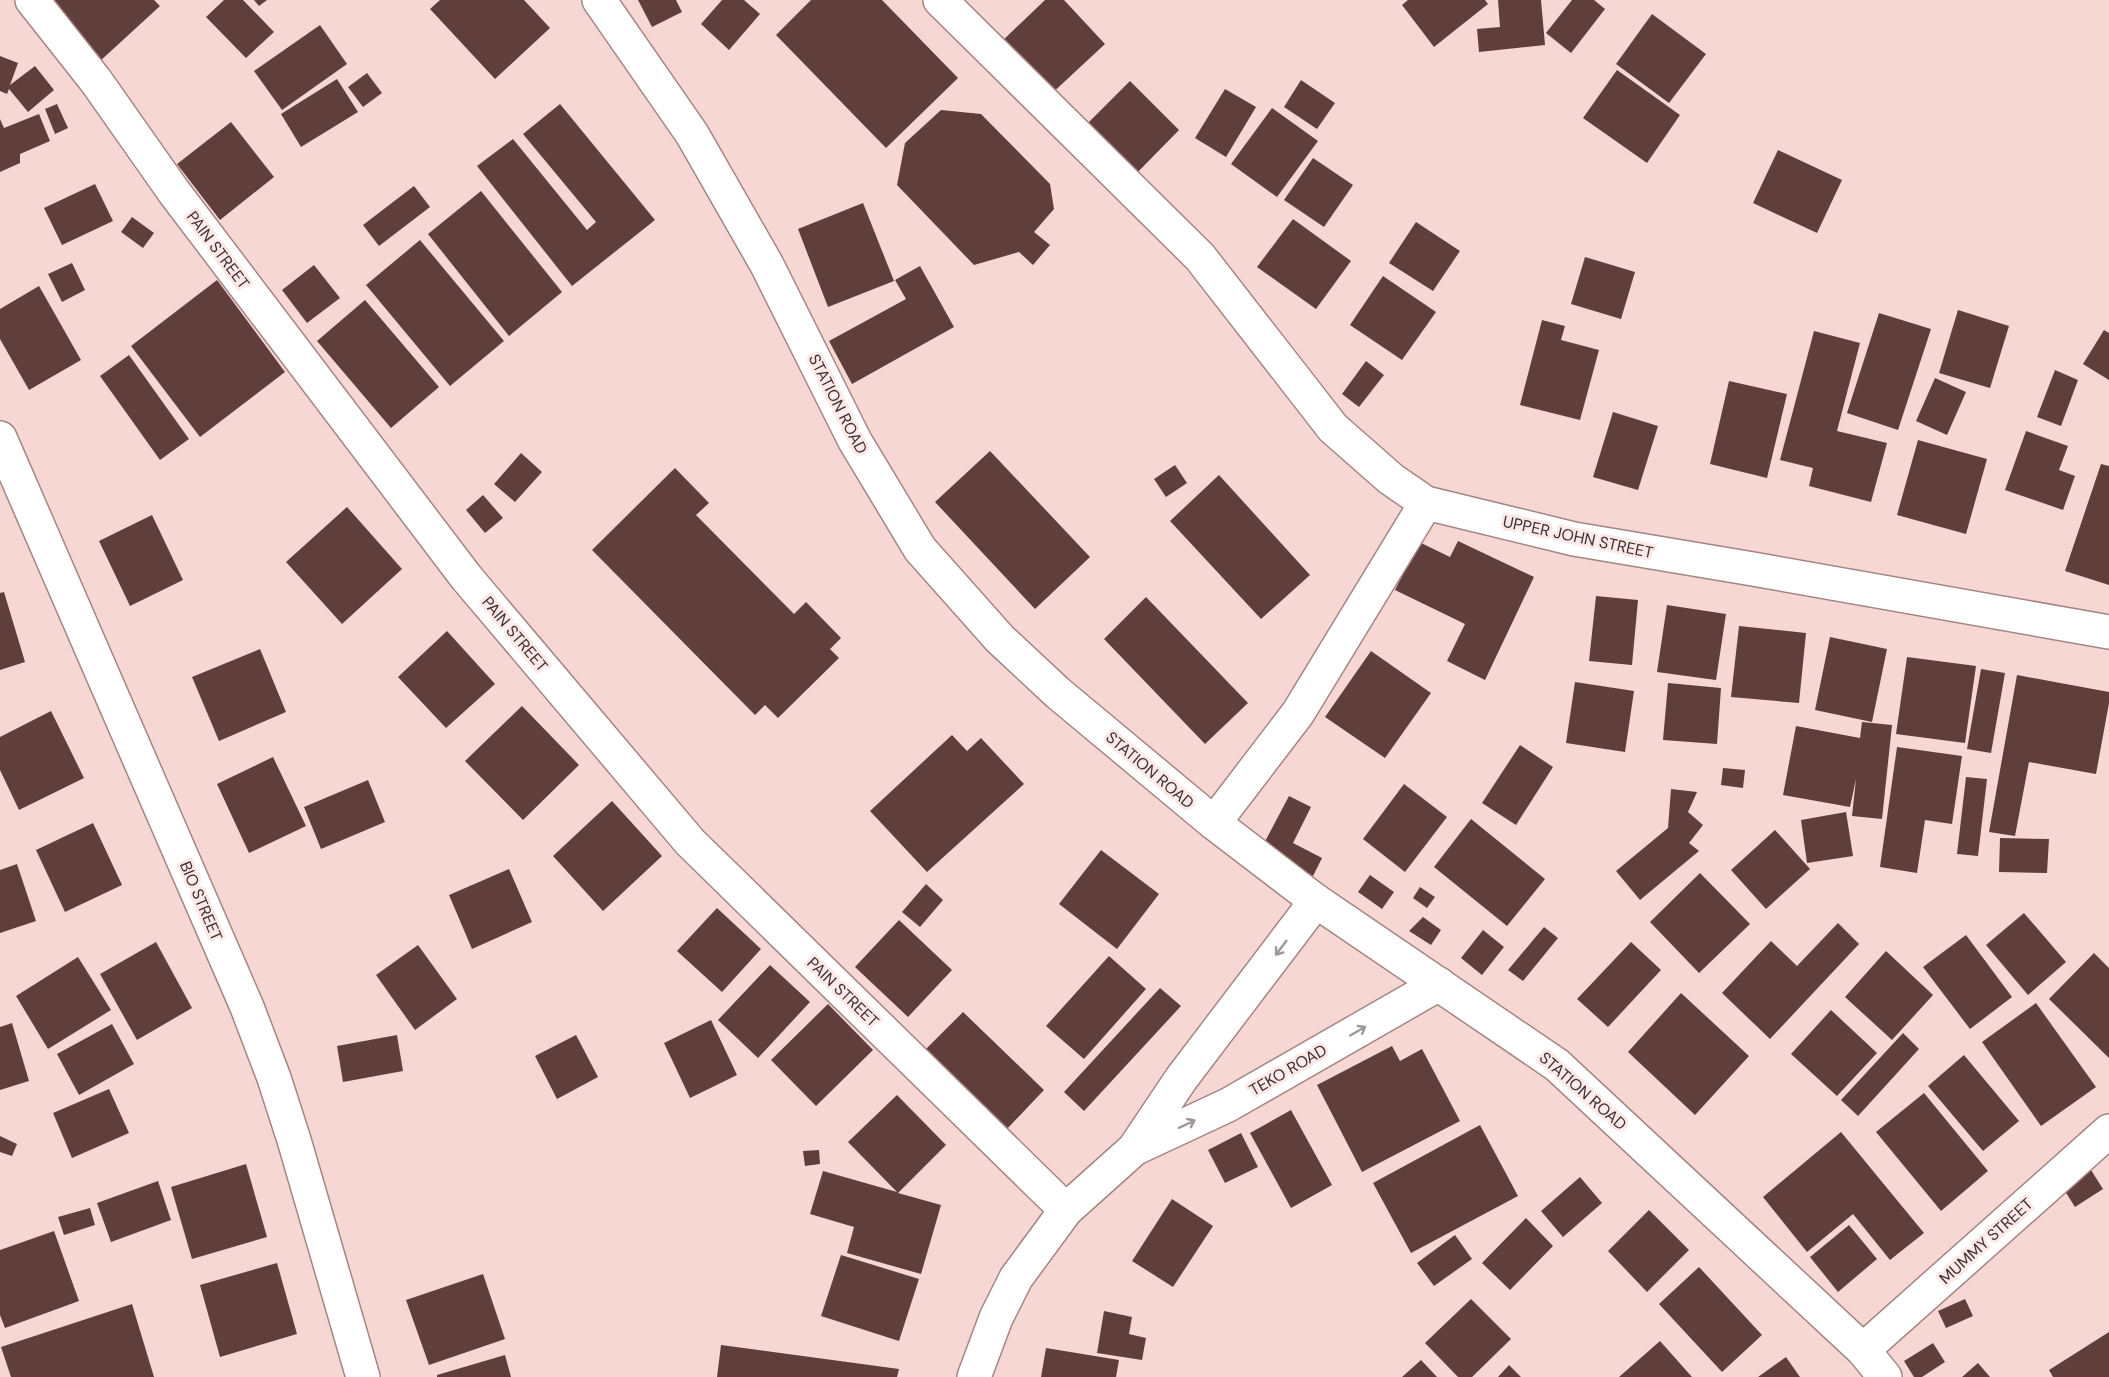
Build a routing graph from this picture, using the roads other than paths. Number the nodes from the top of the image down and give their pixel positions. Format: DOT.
graph roads {
  1 [pos="32,0"];
  2 [pos="599,0"];
  3 [pos="940,0"];
  4 [pos="0,438"];
  5 [pos="1426,503"];
  6 [pos="2109,632"];
  7 [pos="1214,823"];
  8 [pos="1316,901"];
  9 [pos="1439,984"];
  10 [pos="2109,1131"];
  11 [pos="1134,1149"];
  12 [pos="1066,1210"];
  13 [pos="1863,1350"];
  14 [pos="363,1377"];
  15 [pos="974,1377"];
  16 [pos="1885,1377"];
  1 -- 12 [label="street, PAIN STREET"];
  2 -- 7 [label="street, STATION ROAD"];
  3 -- 5 [label="street"];
  4 -- 14 [label="street, BIO STREET"];
  5 -- 6 [label="street, UPPER JOHN STREET"];
  5 -- 7 [label="street"];
  7 -- 8 [label="street, STATION ROAD"];
  8 -- 9 [label="street, STATION ROAD"];
  8 -- 11 [label="street, TEKO ROAD, one-way"];
  11 -- 9 [label="street, TEKO ROAD, one-way"];
  9 -- 13 [label="street, STATION ROAD"];
  10 -- 13 [label="street, MUMMY STREET"];
  11 -- 12 [label="street, TEKO ROAD"];
  12 -- 15 [label="street, TEKO ROAD"];
  13 -- 16 [label="street, STATION ROAD"];
}
